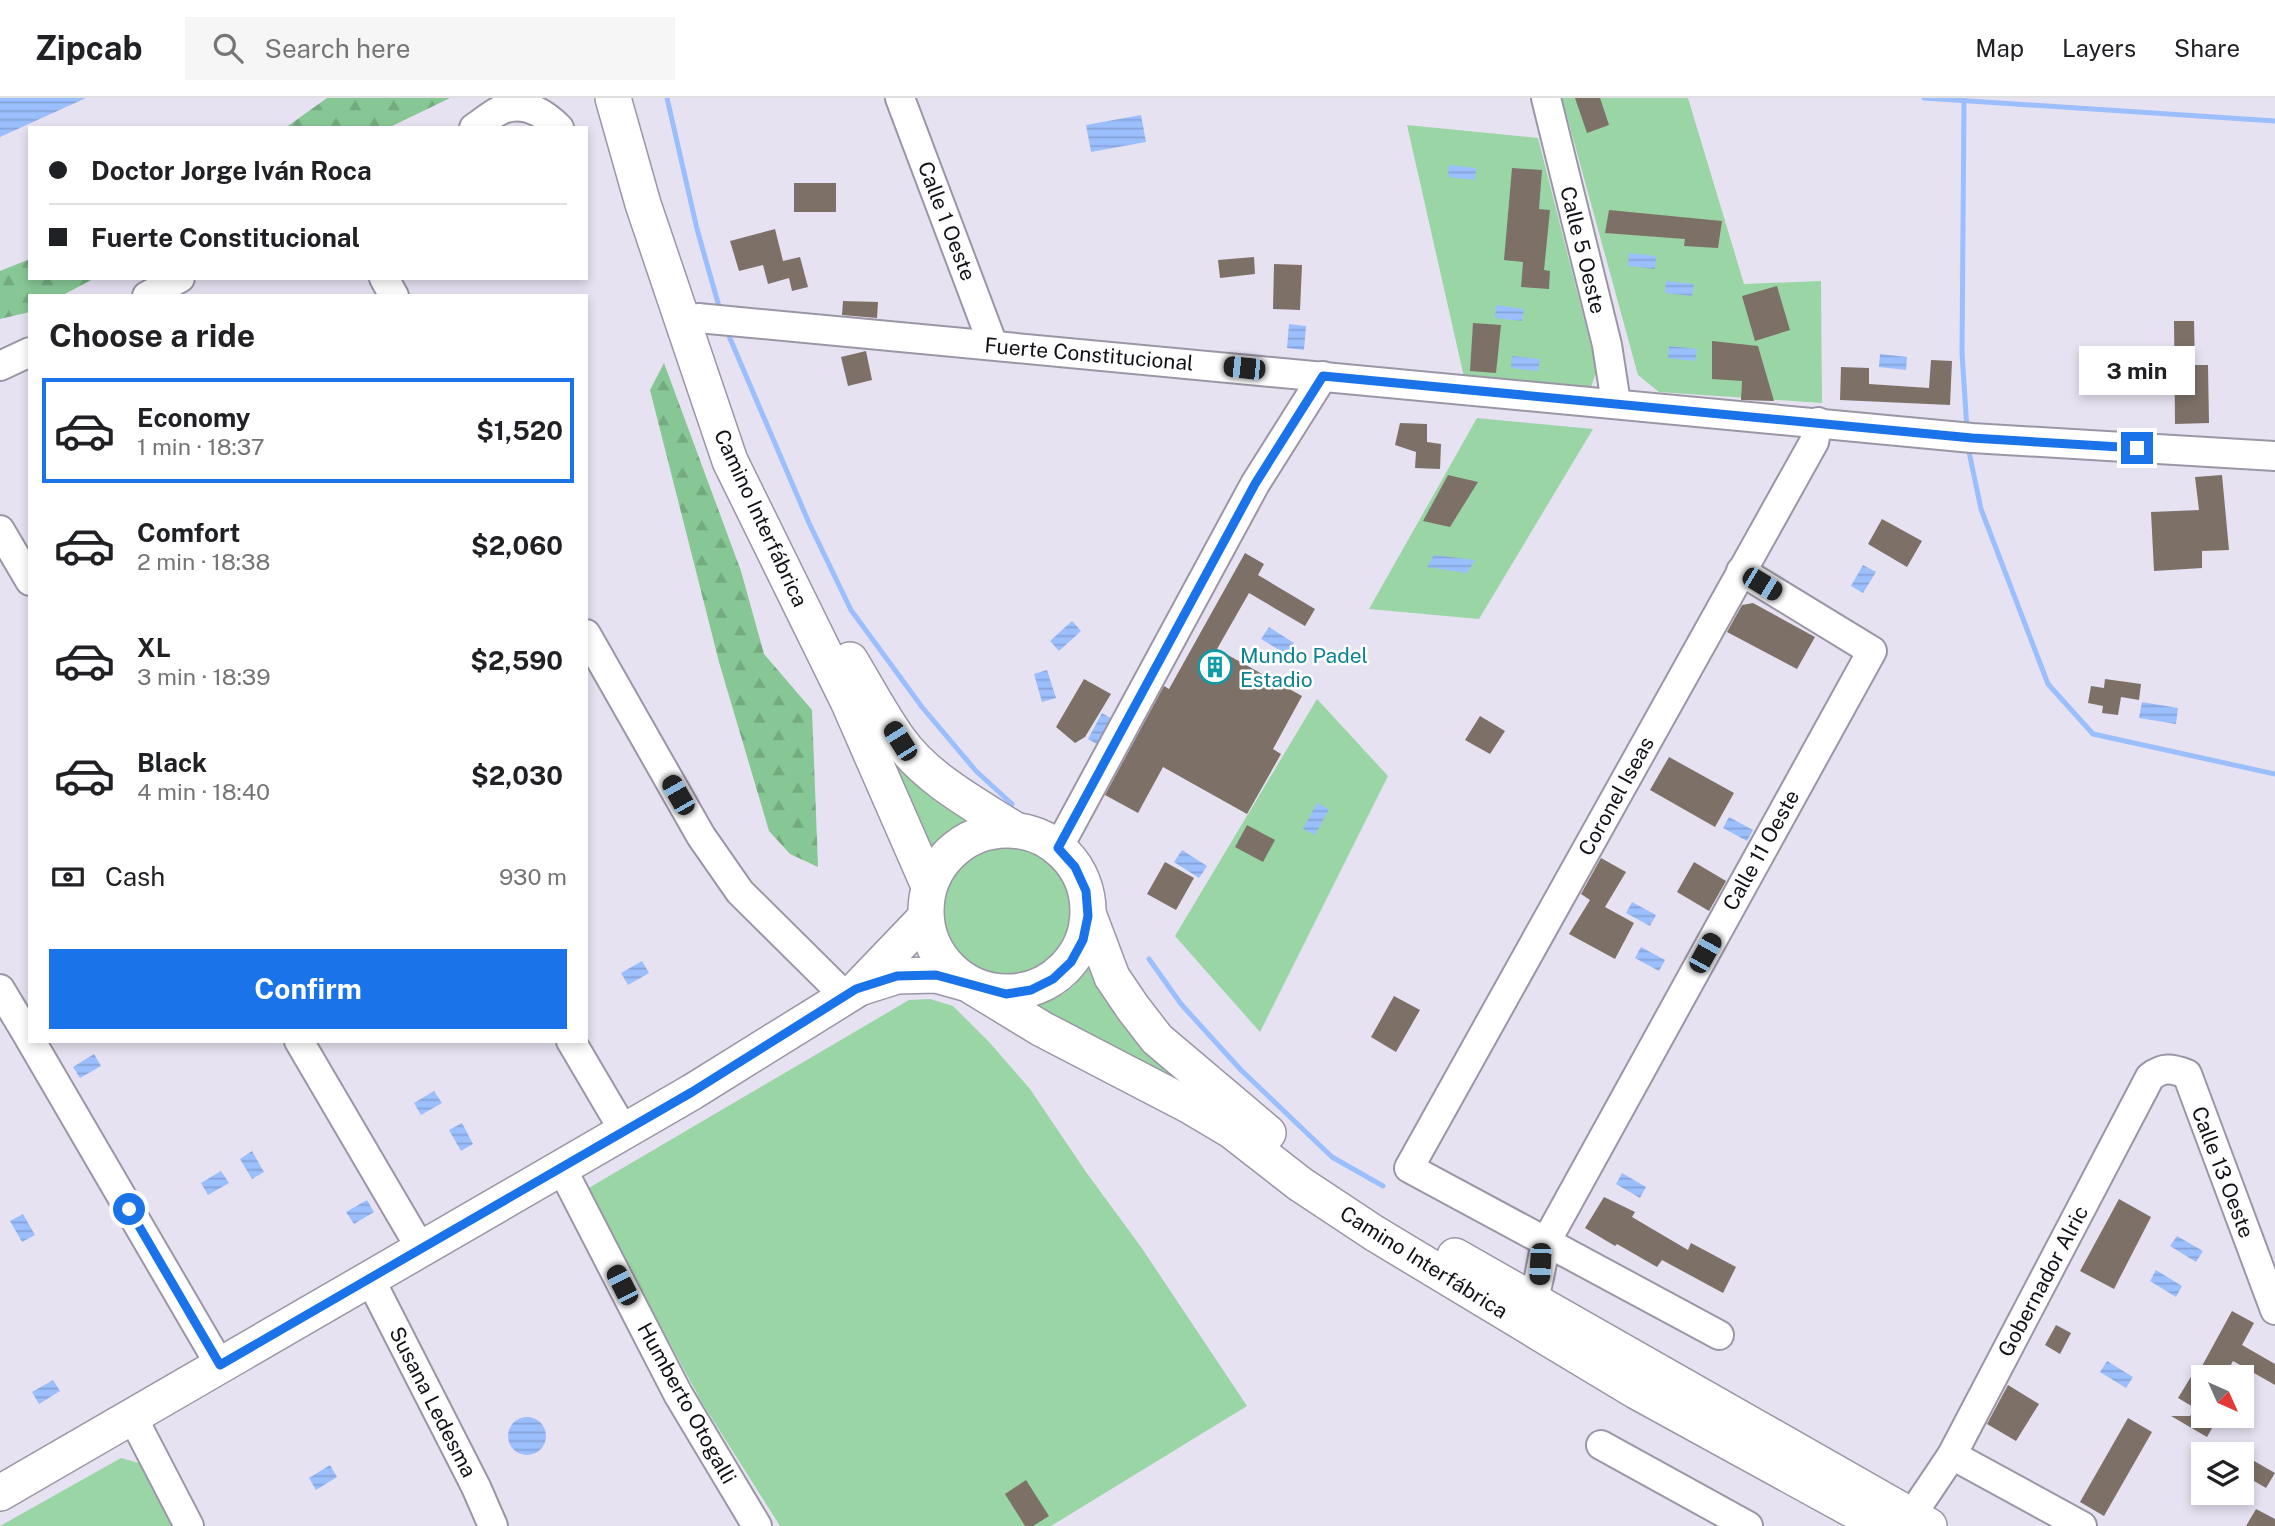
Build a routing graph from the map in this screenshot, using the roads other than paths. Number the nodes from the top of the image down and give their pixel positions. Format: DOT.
graph roads {
  1 [pos="613,98"];
  2 [pos="639,98"];
  3 [pos="900,98"];
  4 [pos="1546,98"];
  5 [pos="477,126"];
  6 [pos="557,126"];
  7 [pos="176,280"];
  8 [pos="151,294"];
  9 [pos="698,318"];
  10 [pos="993,345"];
  11 [pos="28,353"];
  12 [pos="0,366"];
  13 [pos="1323,376"];
  14 [pos="1616,403"];
  15 [pos="1818,422"];
  16 [pos="2275,456"];
  17 [pos="0,530"];
  18 [pos="1741,571"];
  19 [pos="28,578"];
  20 [pos="588,638"];
  21 [pos="1015,830"];
  22 [pos="1058,848"];
  23 [pos="927,902"];
  24 [pos="1088,916"];
  25 [pos="971,985"];
  26 [pos="0,989"];
  27 [pos="850,993"];
  28 [pos="28,1037"];
  29 [pos="32,1043"];
  30 [pos="300,1043"];
  31 [pos="572,1043"];
  32 [pos="2187,1074"];
  33 [pos="624,1132"];
  34 [pos="561,1167"];
  35 [pos="1546,1240"];
  36 [pos="421,1249"];
  37 [pos="370,1279"];
  38 [pos="1533,1300"];
  39 [pos="2275,1310"];
  40 [pos="1719,1335"];
  41 [pos="220,1365"];
  42 [pos="132,1416"];
  43 [pos="1601,1445"];
  44 [pos="1952,1455"];
  45 [pos="0,1493"];
  46 [pos="1908,1523"];
  47 [pos="189,1526"];
  48 [pos="493,1526"];
  49 [pos="757,1526"];
  50 [pos="1748,1526"];
  51 [pos="2082,1526"];
  1 -- 23 [label="main road, Camino Interfábrica"];
  2 -- 9 [label="main road, Camino Interfábrica"];
  3 -- 10 [label="street, Calle 1 Oeste"];
  4 -- 14 [label="street, Calle 5 Oeste"];
  5 -- 6 [label="street"];
  7 -- 8 [label="street"];
  9 -- 10 [label="street, Fuerte Constitucional"];
  9 -- 21 [label="main road, Camino Interfábrica"];
  10 -- 13 [label="street, Fuerte Constitucional"];
  11 -- 12 [label="street"];
  13 -- 14 [label="street, Fuerte Constitucional"];
  13 -- 22 [label="street"];
  14 -- 15 [label="street, Fuerte Constitucional"];
  15 -- 16 [label="street, Fuerte Constitucional"];
  15 -- 18 [label="street, Coronel Iseas"];
  17 -- 19 [label="street"];
  18 -- 35 [label="street, Calle 11 Oeste"];
  18 -- 35 [label="street, Coronel Iseas"];
  20 -- 27 [label="street"];
  21 -- 22 [label="main road, Camino Interfábrica"];
  21 -- 23 [label="main road, Camino Interfábrica"];
  22 -- 24 [label="main road, Camino Interfábrica"];
  23 -- 25 [label="main road, Camino Interfábrica"];
  23 -- 27 [label="main road"];
  24 -- 25 [label="main road, Camino Interfábrica"];
  24 -- 38 [label="main road, Camino Interfábrica"];
  25 -- 27 [label="main road"];
  25 -- 46 [label="main road, Camino Interfábrica"];
  26 -- 28 [label="street"];
  27 -- 33 [label="main road"];
  29 -- 41 [label="street"];
  30 -- 36 [label="street"];
  31 -- 33 [label="street"];
  32 -- 39 [label="street, Calle 13 Oeste"];
  32 -- 44 [label="street, Gobernador Alric"];
  33 -- 34 [label="main road"];
  34 -- 36 [label="main road"];
  34 -- 49 [label="street, Humberto Otogalli"];
  35 -- 38 [label="street, Calle 11 Oeste"];
  35 -- 40 [label="street"];
  36 -- 37 [label="main road"];
  37 -- 41 [label="main road"];
  37 -- 48 [label="street, Susana Ledesma"];
  38 -- 46 [label="main road, Camino Interfábrica"];
  41 -- 42 [label="main road"];
  42 -- 45 [label="main road"];
  42 -- 47 [label="street"];
  43 -- 50 [label="street"];
  44 -- 46 [label="street, Gobernador Alric"];
  44 -- 51 [label="street"];
}
